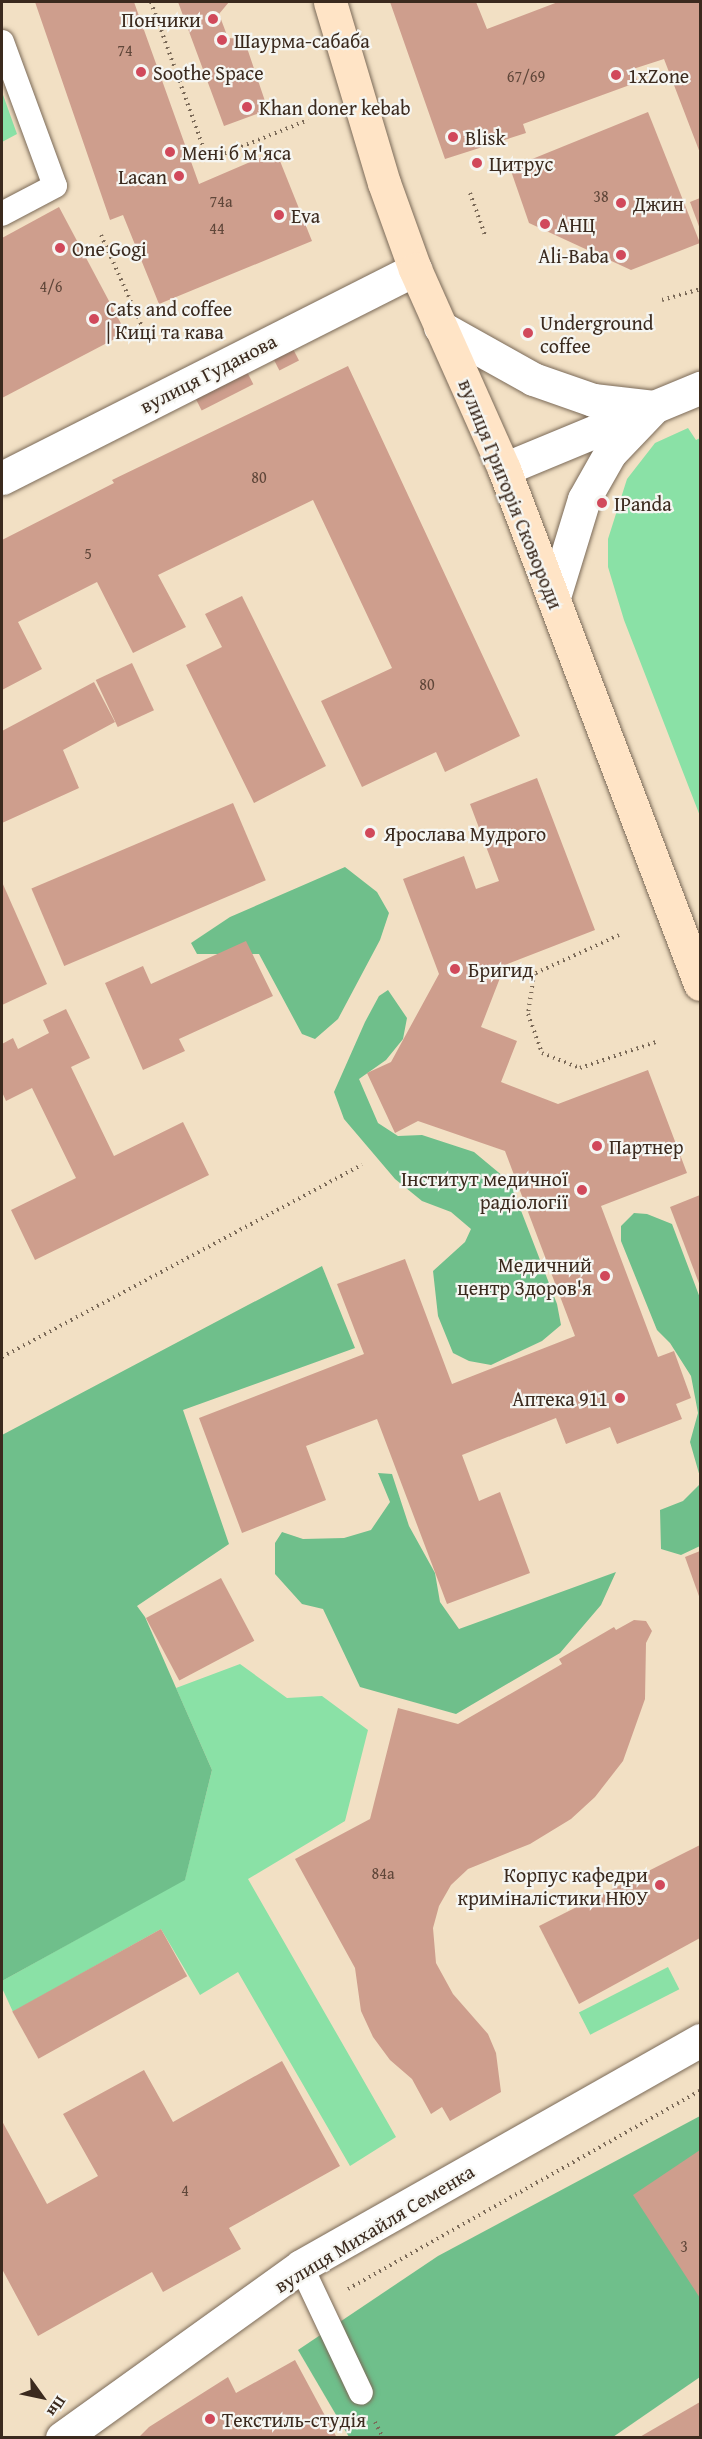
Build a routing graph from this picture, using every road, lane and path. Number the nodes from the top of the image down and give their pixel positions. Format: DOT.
graph roads {
  1 [pos="151,2"];
  2 [pos="330,2"];
  3 [pos="2,42"];
  4 [pos="308,120"];
  5 [pos="470,193"];
  6 [pos="2,214"];
  7 [pos="100,235"];
  8 [pos="485,235"];
  9 [pos="415,269"];
  10 [pos="700,289"];
  11 [pos="662,300"];
  12 [pos="440,327"];
  13 [pos="149,342"];
  14 [pos="700,388"];
  15 [pos="654,407"];
  16 [pos="504,469"];
  17 [pos="2,478"];
  18 [pos="554,597"];
  19 [pos="619,935"];
  20 [pos="700,984"];
  21 [pos="659,1041"];
  22 [pos="362,1165"];
  23 [pos="2,1357"];
  24 [pos="700,2040"];
  25 [pos="700,2091"];
  26 [pos="301,2266"];
  27 [pos="319,2304"];
  28 [pos="361,2393"];
  29 [pos="62,2438"];
  1 -- 4 [label="path"];
  2 -- 9 [label="main road, вулиця Григорія Сковороди"];
  3 -- 6 [label="lane"];
  5 -- 8 [label="path"];
  7 -- 13 [label="path"];
  9 -- 12 [label="main road, вулиця Григорія Сковороди"];
  9 -- 17 [label="street, вулиця Гуданова"];
  10 -- 11 [label="path"];
  12 -- 15 [label="street"];
  12 -- 16 [label="main road, вулиця Григорія Сковороди"];
  14 -- 15 [label="street"];
  15 -- 16 [label="street"];
  15 -- 18 [label="street"];
  16 -- 18 [label="main road, вулиця Григорія Сковороди"];
  18 -- 20 [label="main road, вулиця Григорія Сковороди"];
  19 -- 21 [label="path"];
  22 -- 23 [label="path"];
  24 -- 26 [label="street, вулиця Михайля Семенка"];
  25 -- 27 [label="path"];
  26 -- 27 [label="lane"];
  26 -- 29 [label="street, вулиця Михайля Семенка"];
  27 -- 28 [label="lane"];
}
